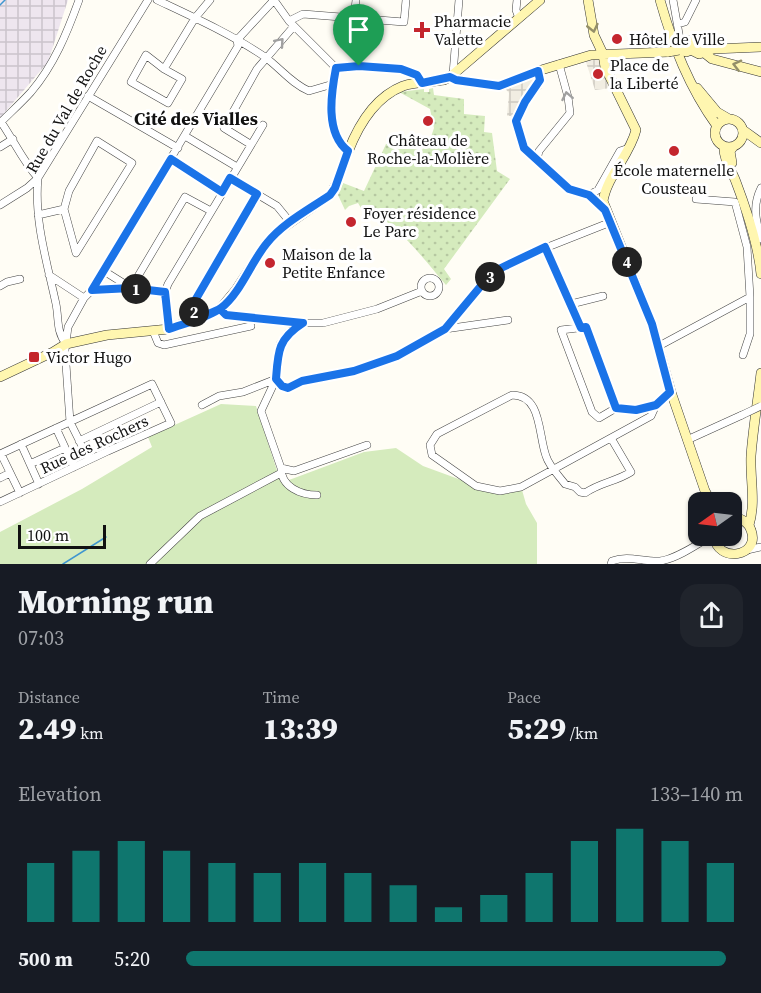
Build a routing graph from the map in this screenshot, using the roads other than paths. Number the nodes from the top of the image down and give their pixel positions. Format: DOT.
graph roads {
  1 [pos="79,0"];
  2 [pos="148,0"];
  3 [pos="157,0"];
  4 [pos="210,0"];
  5 [pos="274,0"];
  6 [pos="356,0"];
  7 [pos="406,0"];
  8 [pos="459,0"];
  9 [pos="516,0"];
  10 [pos="540,0"];
  11 [pos="588,0"];
  12 [pos="660,0"];
  13 [pos="673,0"];
  14 [pos="696,0"];
  15 [pos="195,18"];
  16 [pos="354,18"];
  17 [pos="519,18"];
  18 [pos="292,23"];
  19 [pos="678,24"];
  20 [pos="237,40"];
  21 [pos="687,46"];
  22 [pos="761,47"];
  23 [pos="709,51"];
  24 [pos="603,54"];
  25 [pos="266,58"];
  26 [pos="559,64"];
  27 [pos="336,68"];
  28 [pos="164,69"];
  29 [pos="538,71"];
  30 [pos="761,72"];
  31 [pos="451,76"];
  32 [pos="690,80"];
  33 [pos="422,83"];
  34 [pos="333,84"];
  35 [pos="88,96"];
  36 [pos="729,119"];
  37 [pos="263,125"];
  38 [pos="717,126"];
  39 [pos="743,130"];
  40 [pos="185,136"];
  41 [pos="13,139"];
  42 [pos="250,144"];
  43 [pos="732,145"];
  44 [pos="0,147"];
  45 [pos="178,148"];
  46 [pos="629,148"];
  47 [pos="348,151"];
  48 [pos="171,159"];
  49 [pos="537,160"];
  50 [pos="237,166"];
  51 [pos="38,178"];
  52 [pos="230,178"];
  53 [pos="761,188"];
  54 [pos="222,192"];
  55 [pos="257,194"];
  56 [pos="589,195"];
  57 [pos="696,200"];
  58 [pos="0,205"];
  59 [pos="64,209"];
  60 [pos="605,210"];
  61 [pos="211,211"];
  62 [pos="39,215"];
  63 [pos="290,222"];
  64 [pos="611,222"];
  65 [pos="757,238"];
  66 [pos="545,247"];
  67 [pos="104,271"];
  68 [pos="761,274"];
  69 [pos="49,275"];
  70 [pos="20,279"];
  71 [pos="0,286"];
  72 [pos="131,288"];
  73 [pos="92,290"];
  74 [pos="422,291"];
  75 [pos="165,292"];
  76 [pos="603,296"];
  77 [pos="750,297"];
  78 [pos="84,298"];
  79 [pos="570,304"];
  80 [pos="220,309"];
  81 [pos="195,320"];
  82 [pos="508,320"];
  83 [pos="303,323"];
  84 [pos="251,326"];
  85 [pos="581,328"];
  86 [pos="169,329"];
  87 [pos="445,329"];
  88 [pos="153,331"];
  89 [pos="66,344"];
  90 [pos="659,346"];
  91 [pos="743,355"];
  92 [pos="761,373"];
  93 [pos="0,377"];
  94 [pos="276,379"];
  95 [pos="670,392"];
  96 [pos="161,402"];
  97 [pos="202,405"];
  98 [pos="656,405"];
  99 [pos="761,406"];
  100 [pos="616,408"];
  101 [pos="70,422"];
  102 [pos="56,428"];
  103 [pos="611,438"];
  104 [pos="687,440"];
  105 [pos="79,441"];
  106 [pos="21,444"];
  107 [pos="367,445"];
  108 [pos="65,447"];
  109 [pos="0,454"];
  110 [pos="89,460"];
  111 [pos="30,464"];
  112 [pos="74,467"];
  113 [pos="554,469"];
  114 [pos="281,470"];
  115 [pos="10,473"];
  116 [pos="0,478"];
  117 [pos="39,484"];
  118 [pos="706,492"];
  119 [pos="20,493"];
  120 [pos="317,495"];
  121 [pos="0,502"];
  122 [pos="753,503"];
  123 [pos="742,514"];
  124 [pos="742,522"];
  125 [pos="749,525"];
  126 [pos="757,539"];
  127 [pos="697,546"];
  128 [pos="703,546"];
  129 [pos="719,546"];
  130 [pos="761,547"];
  131 [pos="721,550"];
  132 [pos="741,556"];
  133 [pos="150,564"];
  134 [pos="611,564"];
  135 [pos="728,564"];
  1 -- 41 [label="street"];
  2 -- 35 [label="street, Rue du Val de Roche"];
  3 -- 15 [label="street"];
  4 -- 15 [label="street"];
  5 -- 18 [label="street"];
  5 -- 20 [label="street"];
  6 -- 16 [label="street"];
  7 -- 16 [label="street"];
  8 -- 31 [label="street"];
  9 -- 17 [label="street"];
  10 -- 17 [label="street"];
  11 -- 24 [label="street, one-way"];
  12 -- 32 [label="street"];
  13 -- 19 [label="street"];
  14 -- 19 [label="street"];
  15 -- 20 [label="street"];
  15 -- 28 [label="street"];
  16 -- 18 [label="street"];
  17 -- 31 [label="street"];
  25 -- 18 [label="street, one-way"];
  18 -- 27 [label="street"];
  19 -- 21 [label="street"];
  20 -- 25 [label="street"];
  20 -- 40 [label="street"];
  21 -- 23 [label="street"];
  21 -- 24 [label="street, bridge"];
  22 -- 23 [label="street"];
  30 -- 23 [label="street, one-way"];
  24 -- 26 [label="street"];
  24 -- 46 [label="street"];
  25 -- 34 [label="street"];
  25 -- 42 [label="street"];
  26 -- 29 [label="street"];
  49 -- 26 [label="street, one-way"];
  27 -- 33 [label="street"];
  27 -- 34 [label="street"];
  28 -- 28 [label="street"];
  29 -- 31 [label="street"];
  29 -- 49 [label="street"];
  31 -- 33 [label="street"];
  32 -- 36 [label="street"];
  32 -- 38 [label="street"];
  33 -- 47 [label="street"];
  34 -- 47 [label="street"];
  35 -- 45 [label="street"];
  35 -- 51 [label="street, Rue du Val de Roche"];
  36 -- 38 [label="street"];
  36 -- 39 [label="street"];
  37 -- 42 [label="street"];
  38 -- 43 [label="street"];
  39 -- 43 [label="street"];
  39 -- 43 [label="street"];
  40 -- 45 [label="street"];
  40 -- 50 [label="street"];
  41 -- 44 [label="street"];
  41 -- 51 [label="street"];
  42 -- 50 [label="street"];
  43 -- 65 [label="street"];
  45 -- 48 [label="street"];
  46 -- 56 [label="street"];
  46 -- 60 [label="street"];
  47 -- 63 [label="street"];
  48 -- 54 [label="street"];
  48 -- 67 [label="street"];
  49 -- 56 [label="street"];
  50 -- 52 [label="street"];
  51 -- 58 [label="street"];
  51 -- 62 [label="street, Rue du Val de Roche"];
  52 -- 54 [label="street"];
  52 -- 55 [label="street"];
  53 -- 65 [label="street"];
  54 -- 61 [label="street"];
  55 -- 63 [label="street"];
  55 -- 81 [label="street"];
  56 -- 60 [label="street"];
  57 -- 77 [label="street"];
  59 -- 59 [label="street"];
  59 -- 62 [label="street"];
  60 -- 64 [label="street"];
  61 -- 72 [label="street"];
  61 -- 75 [label="street"];
  62 -- 69 [label="street, Rue du Val de Roche"];
  63 -- 80 [label="street"];
  64 -- 66 [label="street"];
  64 -- 90 [label="street"];
  65 -- 68 [label="street"];
  66 -- 79 [label="street"];
  66 -- 87 [label="street"];
  67 -- 72 [label="street"];
  67 -- 73 [label="street"];
  69 -- 78 [label="street"];
  69 -- 89 [label="street, Rue du Val de Roche"];
  70 -- 71 [label="street"];
  72 -- 73 [label="street"];
  72 -- 75 [label="street"];
  73 -- 78 [label="street"];
  74 -- 83 [label="street"];
  75 -- 86 [label="street"];
  76 -- 79 [label="street"];
  77 -- 90 [label="street"];
  77 -- 91 [label="street"];
  78 -- 89 [label="street"];
  79 -- 85 [label="street"];
  80 -- 81 [label="street"];
  80 -- 83 [label="street"];
  81 -- 86 [label="street"];
  82 -- 87 [label="street"];
  83 -- 94 [label="street"];
  84 -- 88 [label="street"];
  85 -- 100 [label="street"];
  85 -- 100 [label="street"];
  86 -- 88 [label="street"];
  87 -- 94 [label="street"];
  88 -- 89 [label="street"];
  89 -- 93 [label="street"];
  89 -- 101 [label="street"];
  90 -- 95 [label="street"];
  92 -- 122 [label="street"];
  94 -- 97 [label="street"];
  94 -- 114 [label="street"];
  95 -- 98 [label="street"];
  95 -- 104 [label="street"];
  96 -- 101 [label="street, Rue des Rochers"];
  96 -- 105 [label="street"];
  96 -- 110 [label="street, Rue des Rochers"];
  98 -- 100 [label="street"];
  98 -- 103 [label="street"];
  99 -- 104 [label="street, bridge"];
  101 -- 102 [label="street, Rue des Rochers"];
  101 -- 105 [label="street"];
  102 -- 106 [label="street, Rue des Rochers"];
  102 -- 108 [label="street"];
  103 -- 113 [label="street"];
  103 -- 113 [label="street"];
  104 -- 118 [label="street"];
  105 -- 110 [label="street"];
  106 -- 109 [label="street, Rue des Rochers"];
  106 -- 111 [label="street"];
  107 -- 114 [label="street"];
  108 -- 111 [label="street"];
  108 -- 112 [label="street"];
  109 -- 115 [label="street"];
  110 -- 112 [label="street, Rue des Rochers"];
  111 -- 117 [label="street"];
  112 -- 117 [label="street, Rue des Rochers"];
  113 -- 113 [label="street"];
  114 -- 120 [label="street"];
  114 -- 133 [label="street"];
  115 -- 116 [label="street"];
  115 -- 119 [label="street"];
  117 -- 119 [label="street, Rue des Rochers"];
  119 -- 121 [label="street, Rue des Rochers"];
  122 -- 123 [label="street"];
  122 -- 125 [label="street"];
  124 -- 125 [label="street"];
  125 -- 126 [label="street"];
  126 -- 132 [label="street"];
  127 -- 134 [label="street"];
  128 -- 131 [label="street"];
  129 -- 131 [label="street"];
  130 -- 132 [label="street"];
  131 -- 132 [label="street"];
  131 -- 135 [label="street"];
}
